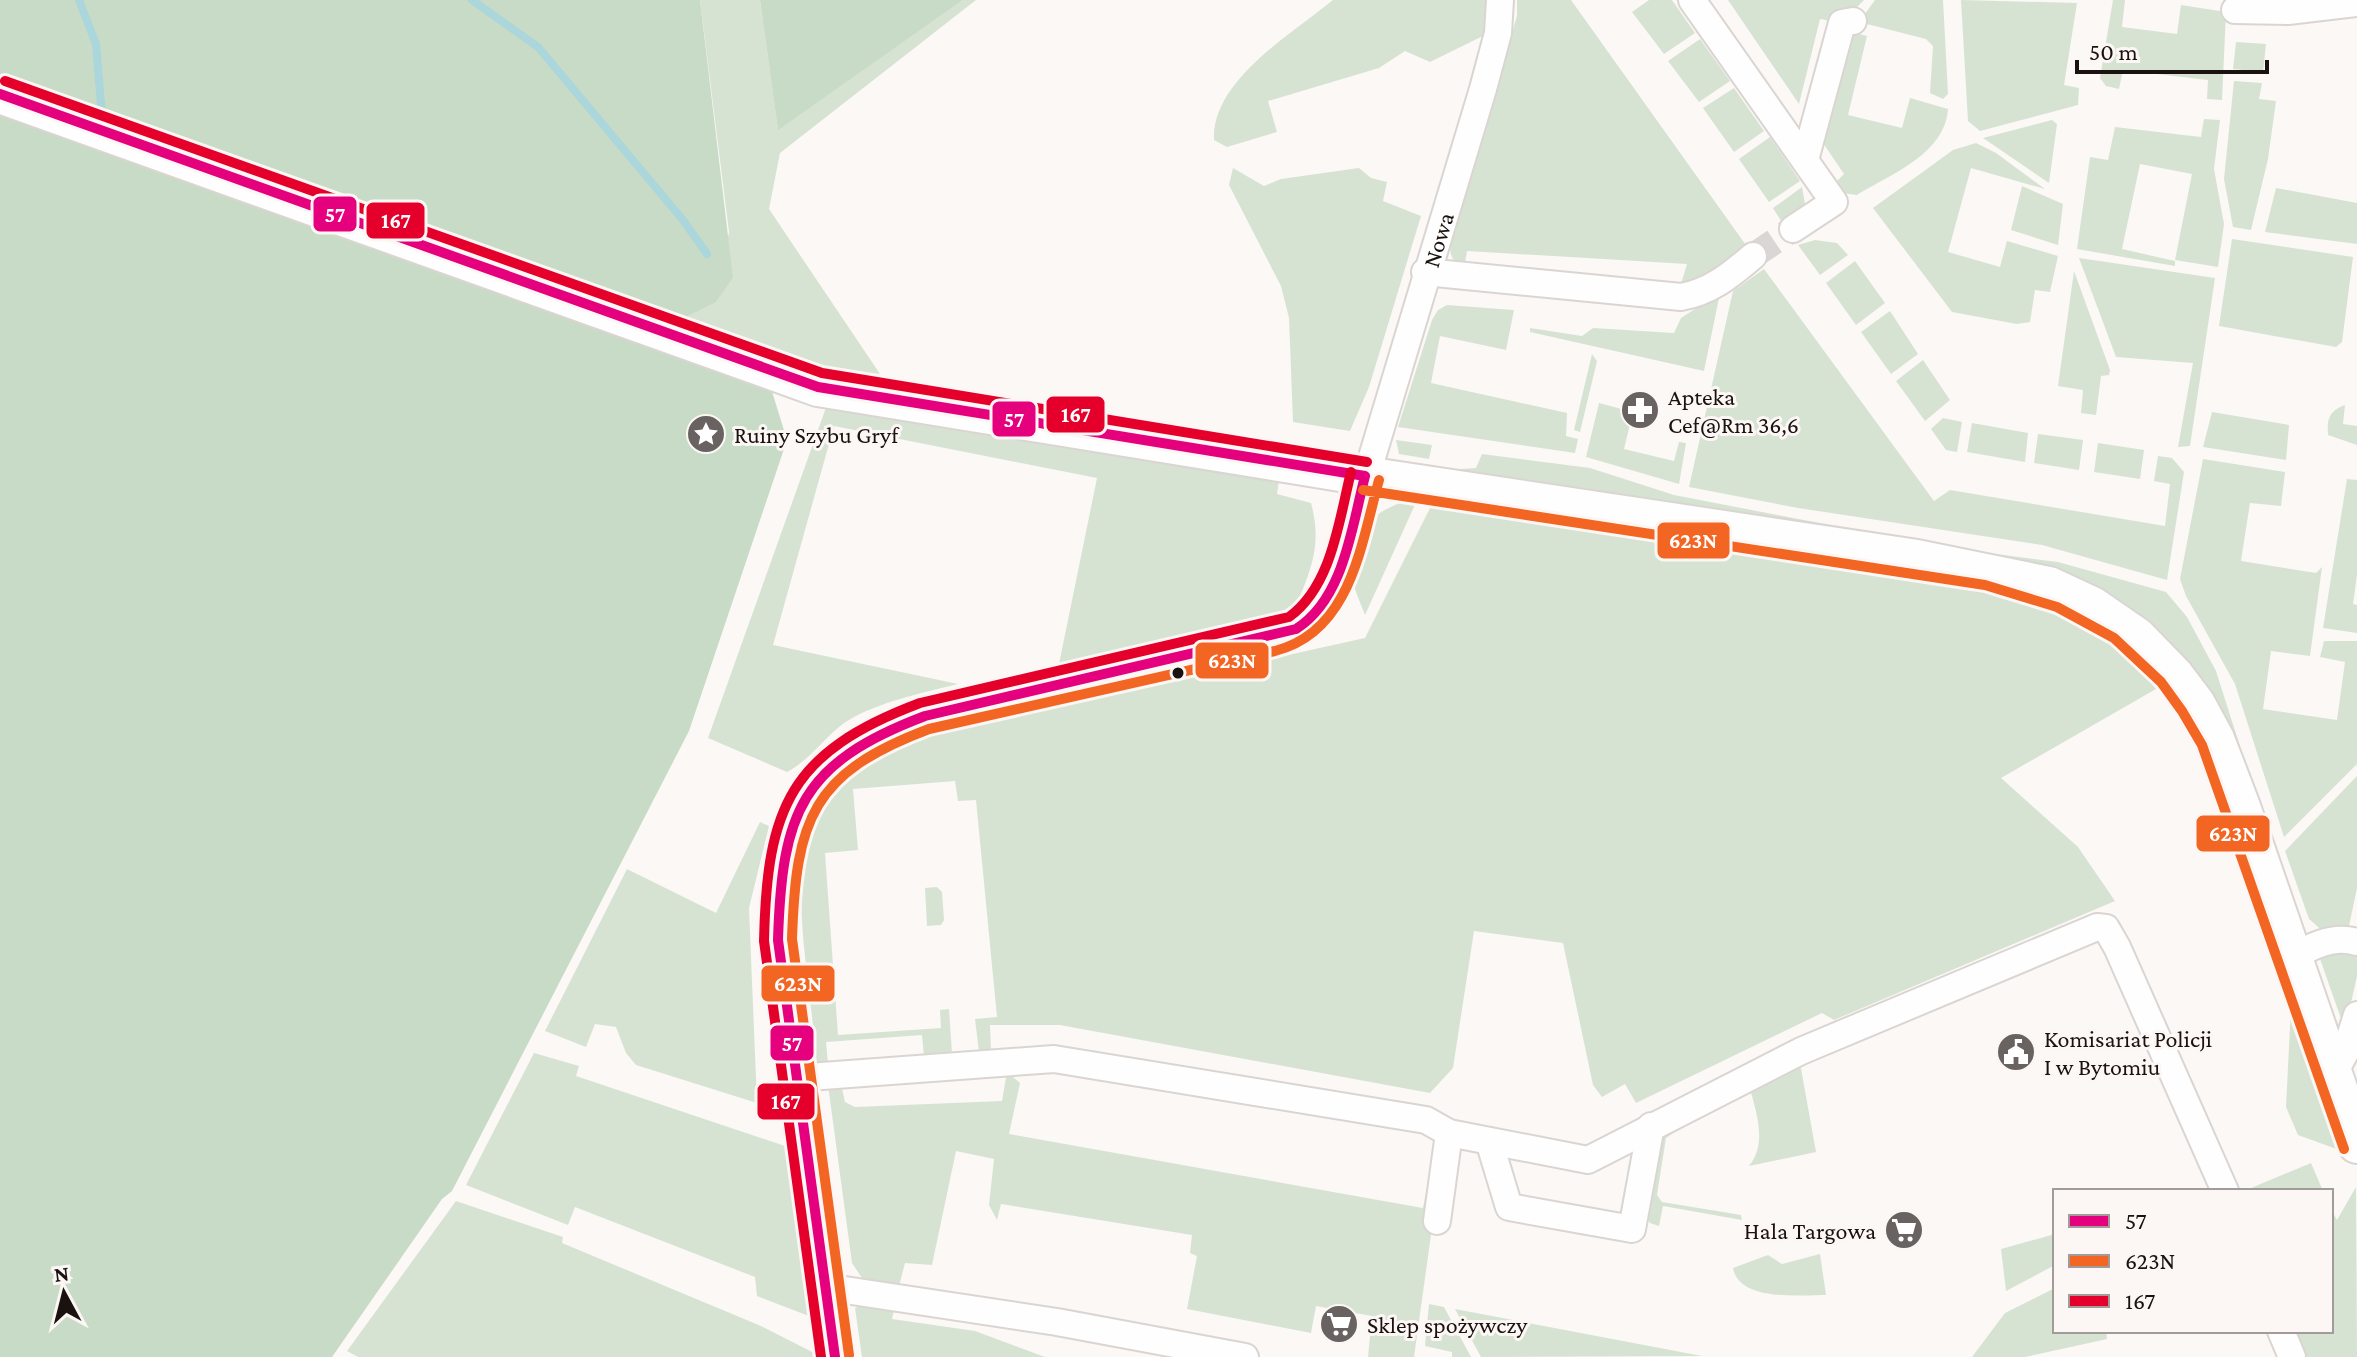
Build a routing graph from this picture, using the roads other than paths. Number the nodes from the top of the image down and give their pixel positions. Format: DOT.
graph roads {
  1 [pos="1500,0"];
  2 [pos="1692,0"];
  3 [pos="2357,3"];
  4 [pos="2235,10"];
  5 [pos="1853,21"];
  6 [pos="0,94"];
  7 [pos="1805,160"];
  8 [pos="1793,229"];
  9 [pos="1753,256"];
  10 [pos="1425,272"];
  11 [pos="1365,476"];
  12 [pos="2357,942"];
  13 [pos="2293,958"];
  14 [pos="2357,1015"];
  15 [pos="795,1078"];
  16 [pos="2345,1094"];
  17 [pos="1651,1126"];
  18 [pos="1449,1133"];
  19 [pos="1489,1141"];
  20 [pos="2357,1144"];
  21 [pos="2224,1189"];
  22 [pos="1437,1221"];
  23 [pos="825,1287"];
  24 [pos="2282,1333"];
  25 [pos="835,1357"];
  26 [pos="1245,1357"];
  27 [pos="2292,1357"];
  1 -- 10 [label="street, Nowa"];
  2 -- 7 [label="street"];
  3 -- 4 [label="street"];
  5 -- 7 [label="street"];
  6 -- 11 [label="street"];
  7 -- 8 [label="street"];
  9 -- 10 [label="street"];
  10 -- 11 [label="street, Nowa"];
  11 -- 13 [label="street"];
  11 -- 15 [label="street, Nowa"];
  12 -- 13 [label="street"];
  13 -- 16 [label="street"];
  14 -- 16 [label="street"];
  15 -- 18 [label="street"];
  15 -- 23 [label="street, Nowa"];
  16 -- 20 [label="street"];
  17 -- 19 [label="street"];
  17 -- 19 [label="street"];
  17 -- 21 [label="street"];
  18 -- 19 [label="street"];
  18 -- 22 [label="street"];
  23 -- 25 [label="street, Nowa"];
  23 -- 26 [label="street"];
  24 -- 27 [label="street"];
}
